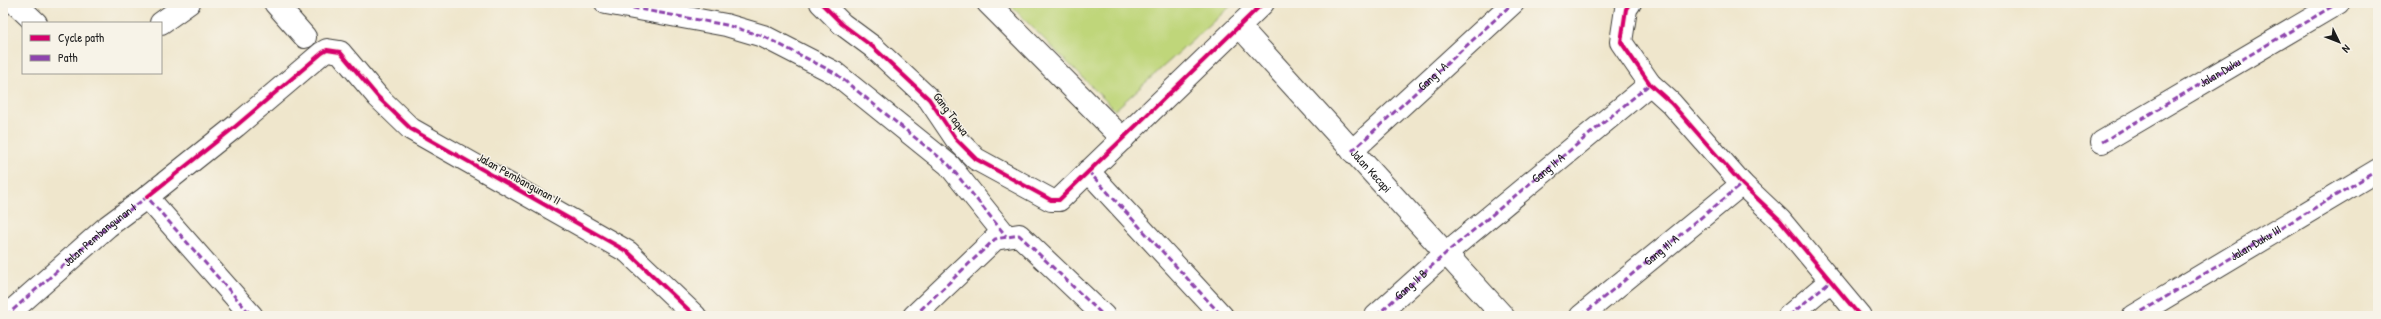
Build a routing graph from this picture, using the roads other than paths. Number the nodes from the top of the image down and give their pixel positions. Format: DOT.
graph roads {
  1 [pos="15,3"];
  2 [pos="189,3"];
  3 [pos="275,3"];
  4 [pos="606,3"];
  5 [pos="821,3"];
  6 [pos="988,3"];
  7 [pos="1263,3"];
  8 [pos="1513,3"];
  9 [pos="1630,3"];
  10 [pos="2338,3"];
  11 [pos="35,22"];
  12 [pos="161,22"];
  13 [pos="1239,26"];
  14 [pos="304,37"];
  15 [pos="1650,84"];
  16 [pos="1123,139"];
  17 [pos="2102,142"];
  18 [pos="1352,151"];
  19 [pos="2378,170"];
  20 [pos="1088,171"];
  21 [pos="1742,184"];
  22 [pos="147,197"];
  23 [pos="1006,236"];
  24 [pos="1446,253"];
  25 [pos="1829,282"];
  26 [pos="6,316"];
  27 [pos="252,316"];
  28 [pos="695,316"];
  29 [pos="914,316"];
  30 [pos="1104,316"];
  31 [pos="1222,316"];
  32 [pos="1376,316"];
  33 [pos="1504,316"];
  34 [pos="1581,316"];
  35 [pos="1790,316"];
  36 [pos="1860,316"];
  37 [pos="2134,316"];
  1 -- 11 [label="street"];
  2 -- 12 [label="street"];
  3 -- 14 [label="street"];
  4 -- 23 [label="street"];
  5 -- 20 [label="street, Gang Taqwa"];
  6 -- 16 [label="street"];
  7 -- 13 [label="street"];
  8 -- 18 [label="street, Gang I A"];
  9 -- 15 [label="street"];
  10 -- 17 [label="street, Jalan Duku"];
  13 -- 16 [label="street"];
  13 -- 18 [label="street, Jalan Kecapi"];
  15 -- 21 [label="street"];
  15 -- 24 [label="street, Gang II A"];
  16 -- 20 [label="street"];
  18 -- 24 [label="street, Jalan Kecapi"];
  19 -- 37 [label="street, Jalan Duku III"];
  20 -- 31 [label="street"];
  21 -- 25 [label="street"];
  21 -- 34 [label="street, Gang III A"];
  22 -- 26 [label="street, Jalan Pembangunan I"];
  22 -- 27 [label="street, Jalan Pembangunan I"];
  22 -- 28 [label="street, Jalan Pembangunan II"];
  23 -- 29 [label="street"];
  23 -- 30 [label="street"];
  24 -- 32 [label="street, Gang II B"];
  24 -- 33 [label="street, Jalan Kecapi"];
  25 -- 35 [label="street"];
  25 -- 36 [label="street"];
}
